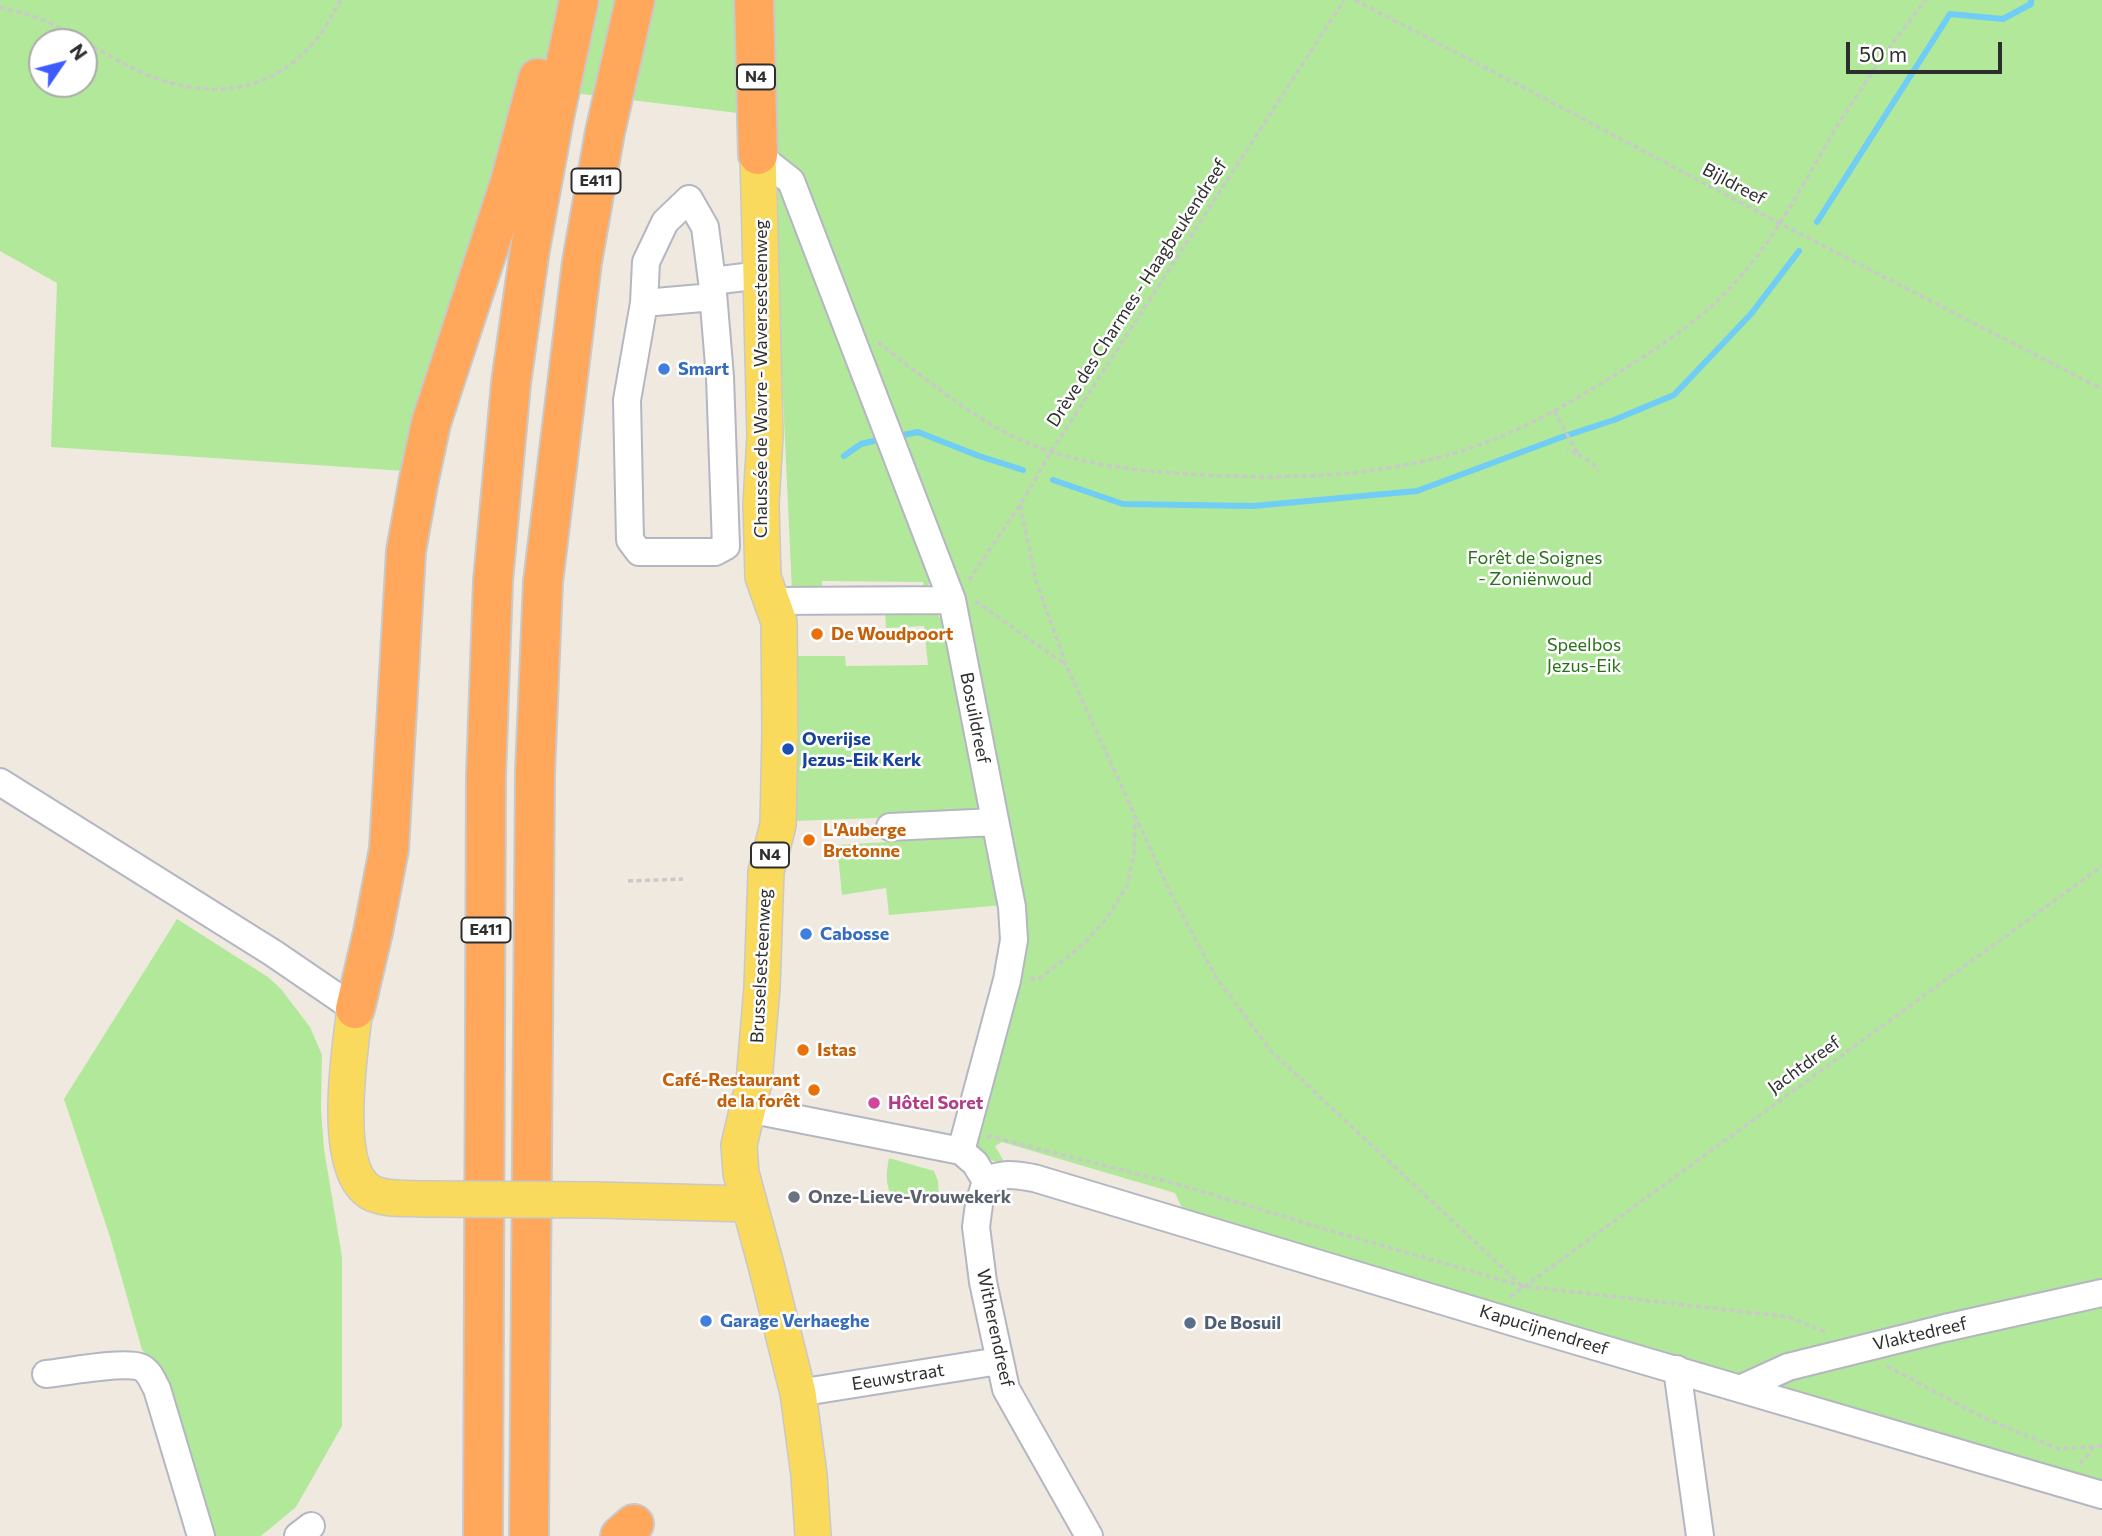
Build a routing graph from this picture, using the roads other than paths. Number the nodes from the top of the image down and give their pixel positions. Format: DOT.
graph roads {
  1 [pos="635,0"];
  2 [pos="754,0"];
  3 [pos="576,17"];
  4 [pos="767,162"];
  5 [pos="761,275"];
  6 [pos="712,289"];
  7 [pos="644,303"];
  8 [pos="957,596"];
  9 [pos="772,601"];
  10 [pos="0,782"];
  11 [pos="995,822"];
  12 [pos="890,827"];
  13 [pos="343,1001"];
  14 [pos="748,1110"];
  15 [pos="961,1152"];
  16 [pos="986,1181"];
  17 [pos="749,1204"];
  18 [pos="2102,1293"];
  19 [pos="999,1361"];
  20 [pos="1677,1369"];
  21 [pos="46,1374"];
  22 [pos="1742,1388"];
  23 [pos="797,1393"];
  24 [pos="2102,1495"];
  25 [pos="201,1536"];
  26 [pos="483,1536"];
  27 [pos="529,1536"];
  28 [pos="813,1536"];
  29 [pos="1089,1536"];
  30 [pos="1700,1536"];
  1 -- 27 [label="highway, E411"];
  2 -- 4 [label="highway, N4"];
  3 -- 13 [label="highway"];
  3 -- 26 [label="highway, E411"];
  4 -- 5 [label="main road, Chaussée de Wavre - Waversesteenweg / N4"];
  4 -- 8 [label="street, Bosuildreef"];
  5 -- 6 [label="street"];
  5 -- 9 [label="main road, Chaussée de Wavre - Waversesteenweg / N4"];
  6 -- 7 [label="street"];
  6 -- 7 [label="street"];
  6 -- 7 [label="street"];
  8 -- 9 [label="street"];
  8 -- 11 [label="street, Bosuildreef"];
  9 -- 14 [label="main road, Brusselsesteenweg / N4"];
  10 -- 13 [label="street"];
  11 -- 12 [label="street"];
  11 -- 15 [label="street, Bosuildreef"];
  13 -- 17 [label="main road, bridge"];
  14 -- 15 [label="street"];
  14 -- 17 [label="main road, Brusselsesteenweg / N4"];
  15 -- 16 [label="street"];
  16 -- 19 [label="street, Witherendreef"];
  16 -- 20 [label="street, Kapucijnendreef"];
  17 -- 23 [label="main road, Brusselsesteenweg / N4"];
  18 -- 22 [label="street, Vlaktedreef"];
  19 -- 23 [label="street, Eeuwstraat"];
  19 -- 29 [label="street, Witherendreef"];
  20 -- 22 [label="street, Kapucijnendreef"];
  20 -- 30 [label="street"];
  21 -- 25 [label="street"];
  22 -- 24 [label="street, Kapucijnendreef"];
  23 -- 28 [label="main road, Brusselsesteenweg / N4"];
}
